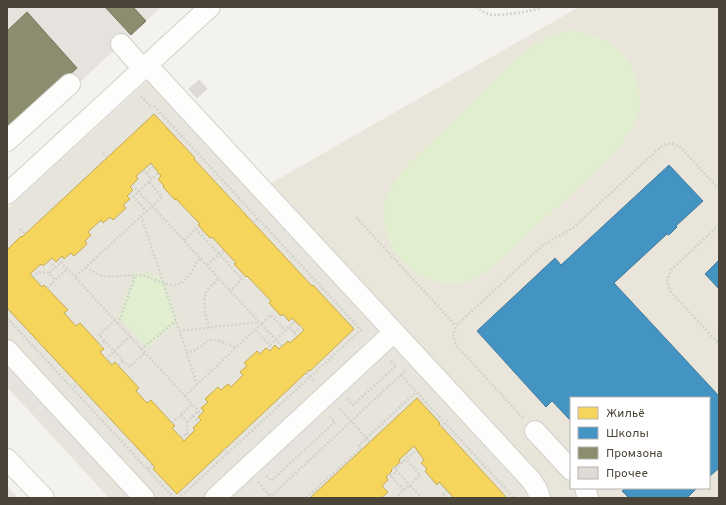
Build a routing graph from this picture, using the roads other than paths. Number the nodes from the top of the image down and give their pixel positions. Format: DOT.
graph roads {
  1 [pos="202,10"];
  2 [pos="121,44"];
  3 [pos="145,67"];
  4 [pos="70,84"];
  5 [pos="7,140"];
  6 [pos="7,194"];
  7 [pos="394,332"];
  8 [pos="7,350"];
  9 [pos="536,432"];
  10 [pos="7,459"];
  11 [pos="570,469"];
  12 [pos="44,498"];
  13 [pos="144,498"];
  14 [pos="215,498"];
  15 [pos="540,498"];
  1 -- 3 [label="street"];
  2 -- 3 [label="street"];
  3 -- 6 [label="street"];
  3 -- 7 [label="street"];
  4 -- 5 [label="street"];
  7 -- 14 [label="street"];
  7 -- 15 [label="street"];
  8 -- 13 [label="street"];
  9 -- 11 [label="street"];
  10 -- 12 [label="street"];
}
